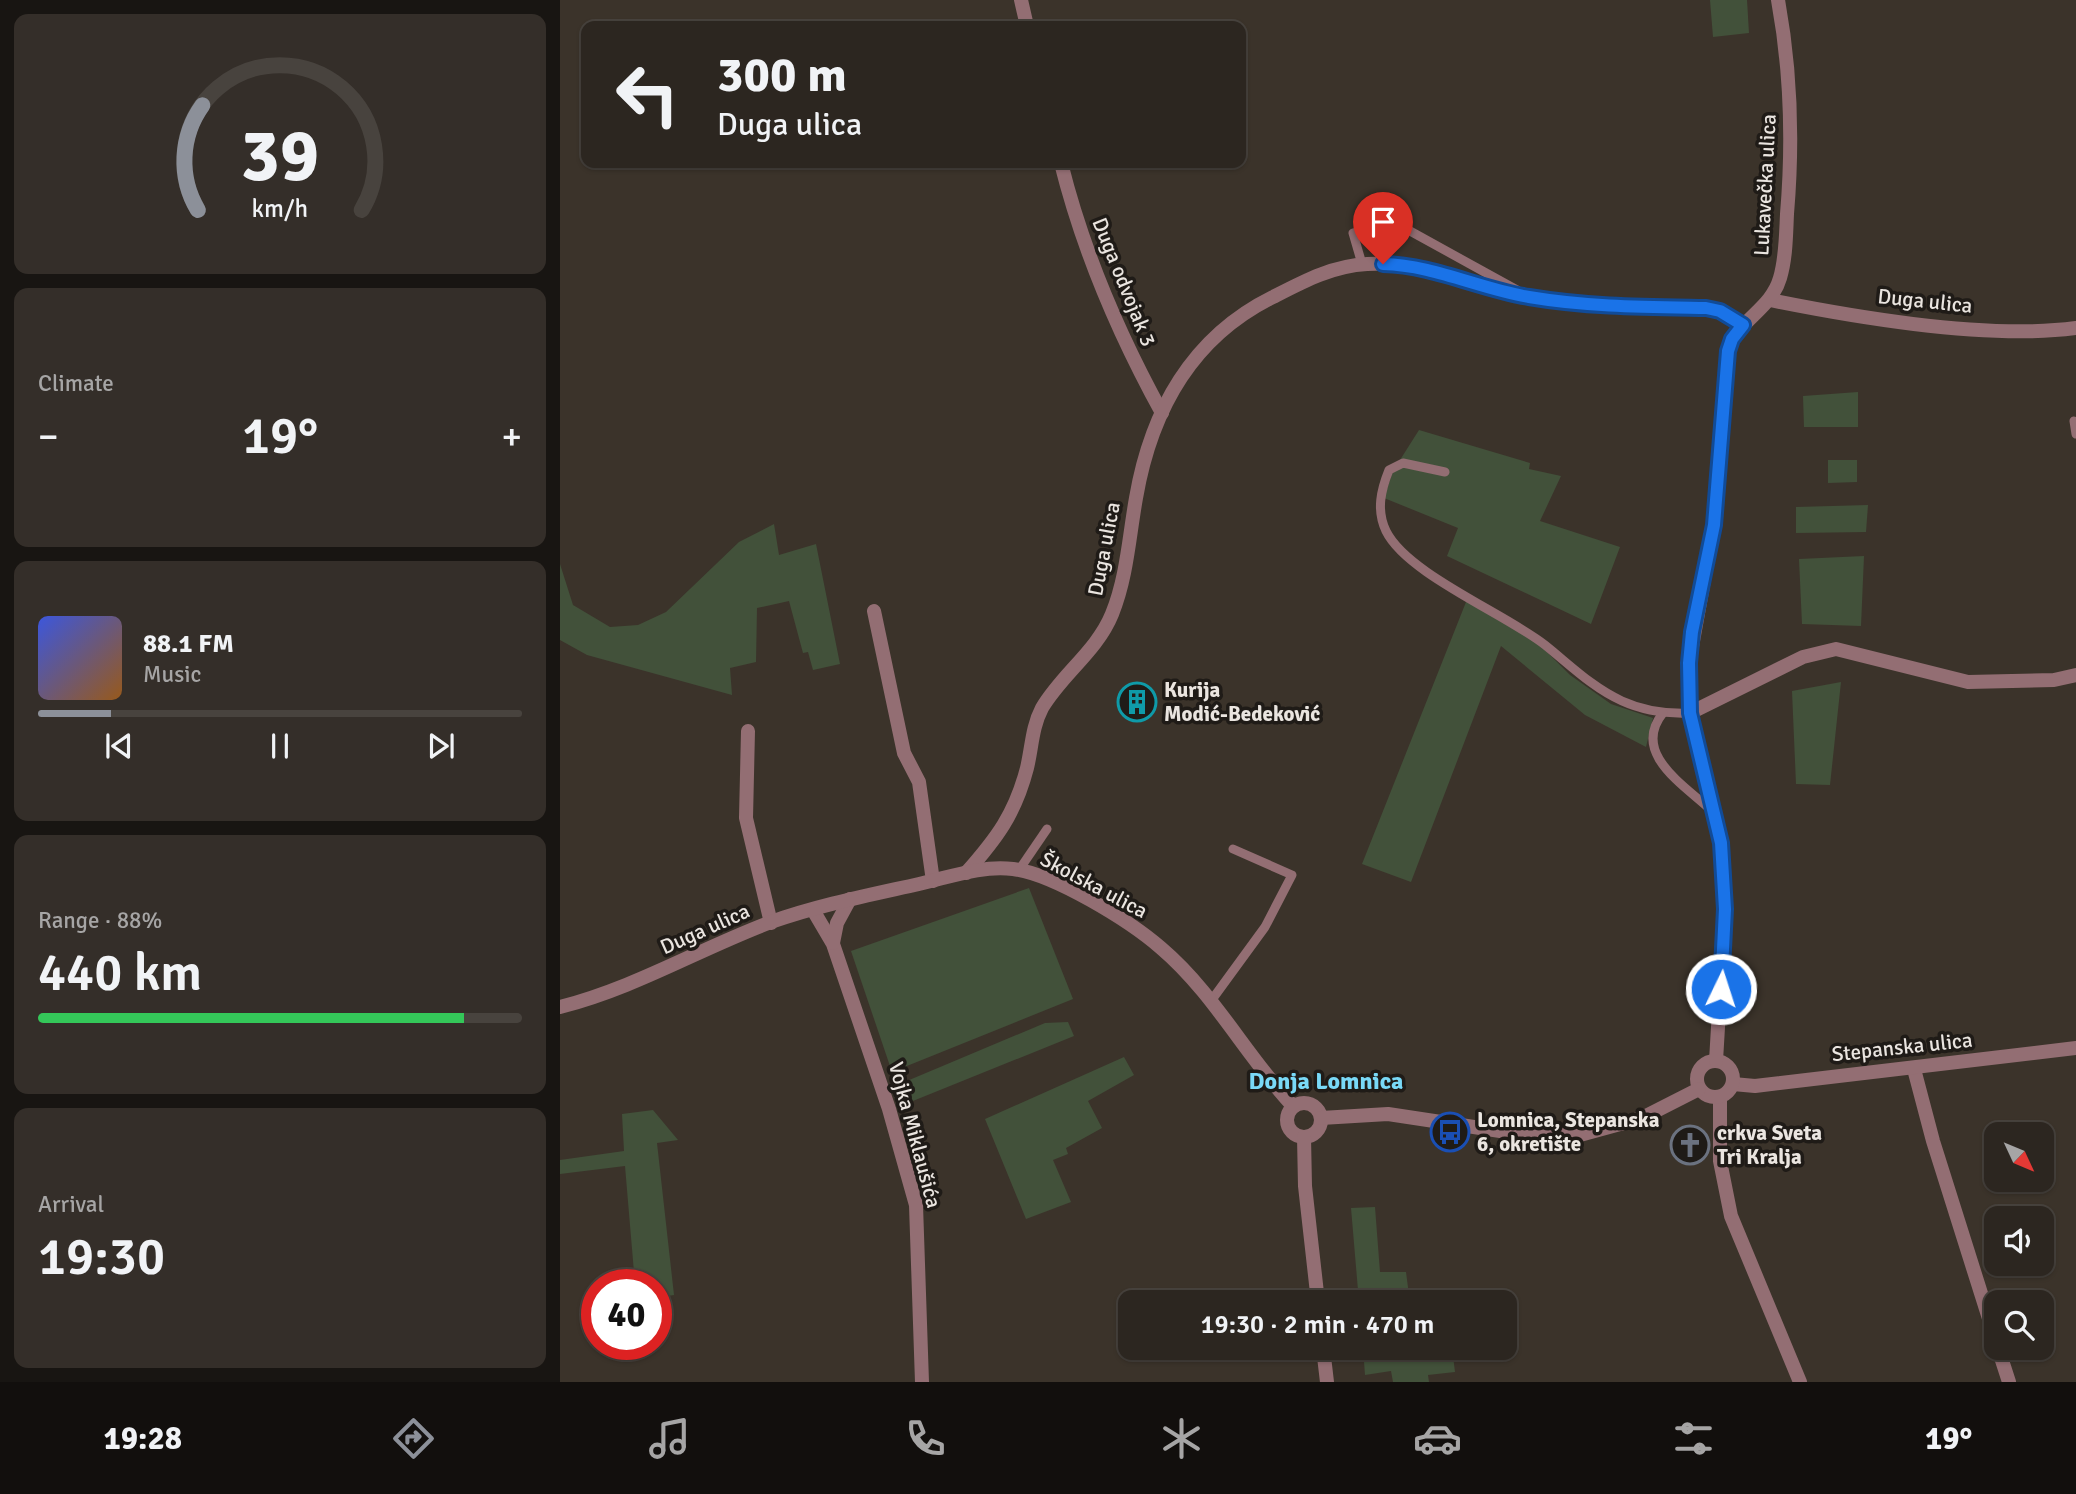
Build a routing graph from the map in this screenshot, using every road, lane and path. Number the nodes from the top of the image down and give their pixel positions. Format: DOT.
graph roads {
  1 [pos="1021,0"];
  2 [pos="1778,0"];
  3 [pos="1026,21"];
  4 [pos="1062,168"];
  5 [pos="1362,264"];
  6 [pos="1531,298"];
  7 [pos="1770,300"];
  8 [pos="1743,325"];
  9 [pos="2076,328"];
  10 [pos="1162,413"];
  11 [pos="2074,421"];
  12 [pos="2076,434"];
  13 [pos="1445,472"];
  14 [pos="874,611"];
  15 [pos="2076,675"];
  16 [pos="1663,713"];
  17 [pos="1690,713"];
  18 [pos="748,731"];
  19 [pos="1713,812"];
  20 [pos="1047,829"];
  21 [pos="1233,849"];
  22 [pos="1019,870"];
  23 [pos="966,873"];
  24 [pos="933,881"];
  25 [pos="850,900"];
  26 [pos="813,910"];
  27 [pos="771,923"];
  28 [pos="833,944"];
  29 [pos="1211,1001"];
  30 [pos="560,1007"];
  31 [pos="2076,1048"];
  32 [pos="1716,1061"];
  33 [pos="1914,1069"];
  34 [pos="1733,1084"];
  35 [pos="1699,1089"];
  36 [pos="1720,1097"];
  37 [pos="1293,1106"];
  38 [pos="1321,1118"];
  39 [pos="1304,1137"];
  40 [pos="1317,1290"];
  41 [pos="1984,1304"];
  42 [pos="1324,1360"];
  43 [pos="2002,1360"];
  44 [pos="922,1382"];
  45 [pos="1327,1382"];
  46 [pos="1800,1382"];
  47 [pos="2009,1382"];
  1 -- 3 [label="street"];
  2 -- 7 [label="street, Lukavečka ulica"];
  4 -- 10 [label="street, Duga odvojak 3"];
  5 -- 6 [label="street, Duga ulica"];
  5 -- 6 [label="lane"];
  5 -- 10 [label="street, Duga ulica"];
  6 -- 8 [label="street, Duga ulica"];
  7 -- 8 [label="street, Lukavečka ulica"];
  7 -- 9 [label="street, Duga ulica"];
  8 -- 17 [label="street, Lukavečka ulica"];
  10 -- 23 [label="street, Duga ulica"];
  11 -- 12 [label="lane"];
  13 -- 16 [label="lane"];
  14 -- 24 [label="street"];
  15 -- 17 [label="street"];
  16 -- 17 [label="lane"];
  16 -- 19 [label="lane"];
  17 -- 19 [label="street, Lukavečka ulica"];
  18 -- 27 [label="street"];
  19 -- 32 [label="street, Lukavečka ulica"];
  20 -- 22 [label="lane"];
  21 -- 29 [label="lane"];
  22 -- 23 [label="street, Školska ulica"];
  22 -- 29 [label="street, Školska ulica"];
  23 -- 24 [label="street, Duga ulica"];
  24 -- 25 [label="street, Duga ulica"];
  25 -- 26 [label="street, Duga ulica"];
  25 -- 28 [label="street"];
  26 -- 27 [label="street, Duga ulica"];
  26 -- 28 [label="street, Vojka Miklaušića"];
  27 -- 30 [label="street, Duga ulica"];
  28 -- 44 [label="street, Vojka Miklaušića"];
  29 -- 37 [label="street, Školska ulica"];
  31 -- 33 [label="street, Stepanska ulica"];
  32 -- 34 [label="street"];
  32 -- 35 [label="street"];
  33 -- 34 [label="street, Stepanska ulica"];
  33 -- 41 [label="street"];
  34 -- 36 [label="street"];
  35 -- 36 [label="street"];
  35 -- 38 [label="street"];
  36 -- 46 [label="street"];
  37 -- 38 [label="street, Školska ulica"];
  37 -- 39 [label="street, Školska ulica"];
  38 -- 39 [label="street"];
  39 -- 40 [label="street, Školska ulica"];
  42 -- 45 [label="street"];
  43 -- 47 [label="street"];
}
